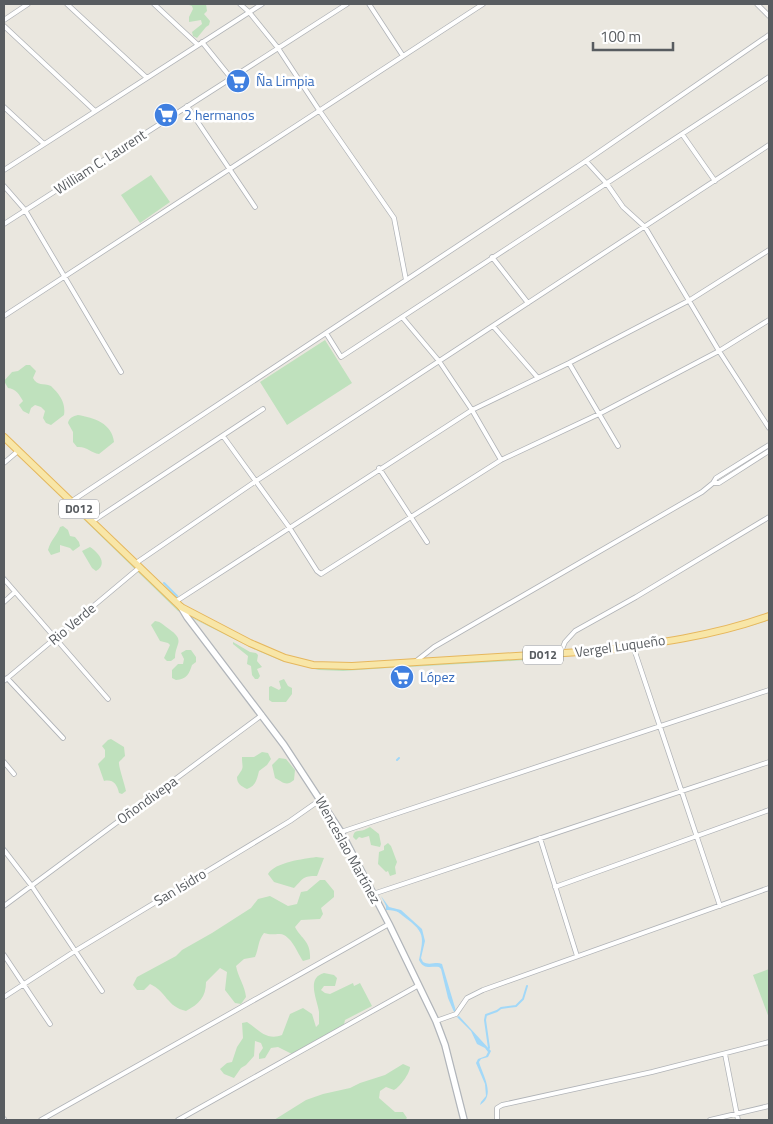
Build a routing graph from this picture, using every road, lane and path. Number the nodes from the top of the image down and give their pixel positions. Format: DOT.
graph roads {
  1 [pos="28,4"];
  2 [pos="67,4"];
  3 [pos="154,4"];
  4 [pos="240,4"];
  5 [pos="262,4"];
  6 [pos="347,4"];
  7 [pos="369,4"];
  8 [pos="483,4"];
  9 [pos="757,4"];
  10 [pos="249,12"];
  11 [pos="769,16"];
  12 [pos="4,20"];
  13 [pos="4,26"];
  14 [pos="769,35"];
  15 [pos="200,44"];
  16 [pos="278,48"];
  17 [pos="403,56"];
  18 [pos="769,77"];
  19 [pos="147,78"];
  20 [pos="231,78"];
  21 [pos="187,106"];
  22 [pos="4,107"];
  23 [pos="319,110"];
  24 [pos="95,111"];
  25 [pos="682,134"];
  26 [pos="44,144"];
  27 [pos="769,146"];
  28 [pos="586,161"];
  29 [pos="229,169"];
  30 [pos="4,170"];
  31 [pos="715,181"];
  32 [pos="607,184"];
  33 [pos="4,186"];
  34 [pos="255,207"];
  35 [pos="25,210"];
  36 [pos="4,224"];
  37 [pos="645,227"];
  38 [pos="769,250"];
  39 [pos="492,257"];
  40 [pos="64,276"];
  41 [pos="406,280"];
  42 [pos="690,300"];
  43 [pos="528,303"];
  44 [pos="4,316"];
  45 [pos="402,317"];
  46 [pos="769,320"];
  47 [pos="493,326"];
  48 [pos="326,333"];
  49 [pos="719,352"];
  50 [pos="439,361"];
  51 [pos="569,363"];
  52 [pos="121,372"];
  53 [pos="538,378"];
  54 [pos="263,410"];
  55 [pos="472,410"];
  56 [pos="599,414"];
  57 [pos="769,428"];
  58 [pos="222,436"];
  59 [pos="4,437"];
  60 [pos="769,445"];
  61 [pos="618,446"];
  62 [pos="18,451"];
  63 [pos="769,451"];
  64 [pos="501,460"];
  65 [pos="4,464"];
  66 [pos="379,468"];
  67 [pos="256,481"];
  68 [pos="713,483"];
  69 [pos="72,501"];
  70 [pos="410,517"];
  71 [pos="769,517"];
  72 [pos="92,522"];
  73 [pos="289,527"];
  74 [pos="426,542"];
  75 [pos="138,565"];
  76 [pos="4,579"];
  77 [pos="15,592"];
  78 [pos="4,602"];
  79 [pos="178,604"];
  80 [pos="769,616"];
  81 [pos="55,638"];
  82 [pos="633,646"];
  83 [pos="560,654"];
  84 [pos="415,662"];
  85 [pos="6,680"];
  86 [pos="769,690"];
  87 [pos="108,699"];
  88 [pos="262,715"];
  89 [pos="660,726"];
  90 [pos="64,738"];
  91 [pos="4,762"];
  92 [pos="769,762"];
  93 [pos="14,774"];
  94 [pos="681,791"];
  95 [pos="320,799"];
  96 [pos="769,810"];
  97 [pos="341,832"];
  98 [pos="696,837"];
  99 [pos="540,838"];
  100 [pos="4,850"];
  101 [pos="31,885"];
  102 [pos="555,887"];
  103 [pos="769,888"];
  104 [pos="373,894"];
  105 [pos="4,906"];
  106 [pos="720,906"];
  107 [pos="389,924"];
  108 [pos="75,951"];
  109 [pos="4,955"];
  110 [pos="577,956"];
  111 [pos="23,984"];
  112 [pos="419,985"];
  113 [pos="102,991"];
  114 [pos="4,997"];
  115 [pos="436,1022"];
  116 [pos="50,1024"];
  117 [pos="769,1042"];
  118 [pos="725,1054"];
  119 [pos="769,1106"];
  120 [pos="738,1114"];
  121 [pos="41,1120"];
  122 [pos="178,1120"];
  123 [pos="464,1120"];
  124 [pos="497,1120"];
  125 [pos="710,1120"];
  126 [pos="738,1120"];
  1 -- 12 [label="street"];
  2 -- 19 [label="street"];
  3 -- 15 [label="street"];
  4 -- 10 [label="street"];
  5 -- 10 [label="street"];
  6 -- 16 [label="street, William C. Laurent"];
  7 -- 17 [label="street"];
  8 -- 17 [label="street"];
  9 -- 11 [label="street"];
  10 -- 15 [label="street"];
  10 -- 16 [label="street"];
  13 -- 24 [label="street"];
  14 -- 28 [label="street"];
  15 -- 19 [label="street"];
  15 -- 20 [label="street"];
  16 -- 20 [label="street, William C. Laurent"];
  16 -- 23 [label="street"];
  17 -- 23 [label="street"];
  18 -- 25 [label="street"];
  19 -- 24 [label="street"];
  20 -- 21 [label="street, William C. Laurent"];
  21 -- 29 [label="street"];
  21 -- 35 [label="street, William C. Laurent"];
  22 -- 26 [label="street"];
  23 -- 29 [label="street"];
  23 -- 41 [label="street"];
  24 -- 26 [label="street"];
  25 -- 31 [label="street"];
  25 -- 32 [label="street"];
  26 -- 30 [label="street"];
  27 -- 31 [label="street, Rio Verde"];
  28 -- 32 [label="street"];
  28 -- 41 [label="street"];
  29 -- 34 [label="street"];
  29 -- 40 [label="street"];
  31 -- 37 [label="street, Rio Verde"];
  32 -- 37 [label="street"];
  32 -- 39 [label="street"];
  33 -- 35 [label="street"];
  35 -- 36 [label="street, William C. Laurent"];
  35 -- 40 [label="street"];
  37 -- 42 [label="street"];
  37 -- 43 [label="street, Rio Verde"];
  38 -- 42 [label="street"];
  39 -- 43 [label="street"];
  39 -- 45 [label="street"];
  40 -- 44 [label="street"];
  40 -- 52 [label="street"];
  41 -- 48 [label="street"];
  42 -- 49 [label="street"];
  42 -- 51 [label="street"];
  43 -- 47 [label="street, Rio Verde"];
  45 -- 48 [label="street"];
  45 -- 50 [label="street"];
  46 -- 49 [label="street"];
  47 -- 50 [label="street, Rio Verde"];
  47 -- 53 [label="street"];
  48 -- 69 [label="street"];
  49 -- 56 [label="street"];
  49 -- 57 [label="street"];
  50 -- 55 [label="street"];
  50 -- 67 [label="street, Rio Verde"];
  51 -- 53 [label="street"];
  51 -- 56 [label="street"];
  53 -- 55 [label="street"];
  54 -- 58 [label="street"];
  55 -- 64 [label="street"];
  55 -- 66 [label="street"];
  56 -- 61 [label="street"];
  56 -- 64 [label="street"];
  58 -- 67 [label="street"];
  58 -- 72 [label="street"];
  59 -- 62 [label="main road, D012"];
  60 -- 68 [label="street"];
  62 -- 65 [label="street"];
  62 -- 69 [label="main road, D012"];
  63 -- 68 [label="street"];
  64 -- 70 [label="street"];
  66 -- 70 [label="street"];
  66 -- 73 [label="street"];
  67 -- 73 [label="street"];
  67 -- 75 [label="street, Rio Verde"];
  68 -- 84 [label="street"];
  69 -- 72 [label="main road, D012"];
  70 -- 73 [label="street"];
  70 -- 74 [label="street"];
  71 -- 83 [label="street"];
  72 -- 75 [label="main road, D012"];
  73 -- 79 [label="street"];
  75 -- 79 [label="main road, D012"];
  75 -- 81 [label="street, Rio Verde"];
  76 -- 77 [label="street"];
  77 -- 78 [label="street"];
  77 -- 81 [label="street"];
  79 -- 84 [label="main road, Vergel Luqueño / D012"];
  79 -- 88 [label="main road, Wenceslao Martínez"];
  80 -- 82 [label="main road, Vergel Luqueño / D012"];
  81 -- 85 [label="street, Rio Verde"];
  81 -- 87 [label="street"];
  82 -- 83 [label="main road, Vergel Luqueño / D012"];
  82 -- 89 [label="street"];
  83 -- 84 [label="main road, Vergel Luqueño / D012"];
  85 -- 90 [label="street"];
  86 -- 89 [label="street"];
  88 -- 95 [label="main road, Wenceslao Martínez"];
  88 -- 101 [label="street, Oñondivepa"];
  89 -- 94 [label="street"];
  89 -- 97 [label="street"];
  91 -- 93 [label="street"];
  92 -- 94 [label="street"];
  94 -- 98 [label="street"];
  94 -- 99 [label="street"];
  95 -- 97 [label="main road, Wenceslao Martínez"];
  95 -- 108 [label="street, San Isidro"];
  96 -- 98 [label="street"];
  97 -- 104 [label="main road, Wenceslao Martínez"];
  98 -- 102 [label="street"];
  98 -- 106 [label="street"];
  99 -- 102 [label="street"];
  99 -- 104 [label="street"];
  100 -- 101 [label="street"];
  101 -- 105 [label="street, Oñondivepa"];
  101 -- 108 [label="street"];
  102 -- 110 [label="street"];
  103 -- 106 [label="street"];
  104 -- 107 [label="main road, Wenceslao Martínez"];
  106 -- 110 [label="street"];
  107 -- 112 [label="main road, Wenceslao Martínez"];
  107 -- 121 [label="street"];
  108 -- 111 [label="street, San Isidro"];
  108 -- 113 [label="street"];
  109 -- 111 [label="street"];
  110 -- 115 [label="street"];
  111 -- 114 [label="street, San Isidro"];
  111 -- 116 [label="street"];
  112 -- 115 [label="main road, Wenceslao Martínez"];
  112 -- 122 [label="street"];
  115 -- 123 [label="main road, Wenceslao Martínez"];
  117 -- 118 [label="street"];
  118 -- 120 [label="street"];
  118 -- 124 [label="street"];
  119 -- 120 [label="street"];
  120 -- 125 [label="street"];
  120 -- 126 [label="street"];
}
